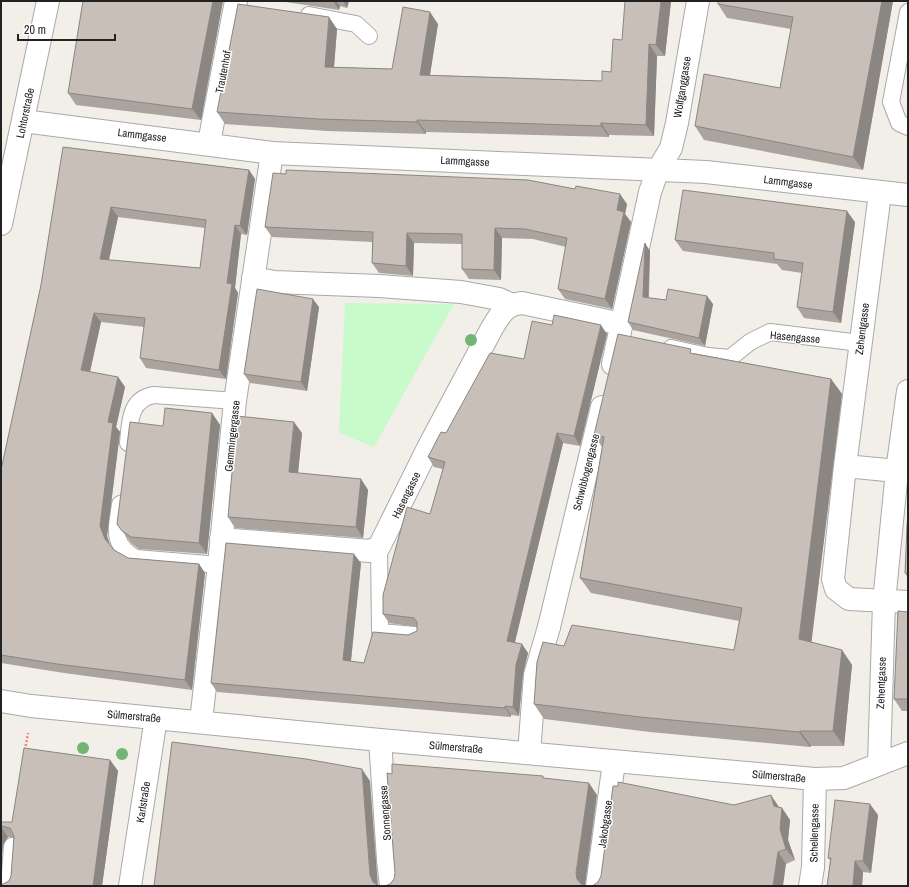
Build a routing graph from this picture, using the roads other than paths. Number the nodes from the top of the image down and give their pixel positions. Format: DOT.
graph roads {
  1 [pos="48,1"];
  2 [pos="698,1"];
  3 [pos="241,4"];
  4 [pos="908,12"];
  5 [pos="296,13"];
  6 [pos="370,36"];
  7 [pos="23,121"];
  8 [pos="908,127"];
  9 [pos="209,143"];
  10 [pos="272,153"];
  11 [pos="658,170"];
  12 [pos="880,193"];
  13 [pos="908,196"];
  14 [pos="1,224"];
  15 [pos="253,278"];
  16 [pos="510,304"];
  17 [pos="625,334"];
  18 [pos="860,344"];
  19 [pos="656,345"];
  20 [pos="908,392"];
  21 [pos="235,401"];
  22 [pos="126,459"];
  23 [pos="845,466"];
  24 [pos="897,471"];
  25 [pos="122,490"];
  26 [pos="221,539"];
  27 [pos="379,547"];
  28 [pos="219,565"];
  29 [pos="884,602"];
  30 [pos="908,602"];
  31 [pos="415,635"];
  32 [pos="1,701"];
  33 [pos="156,718"];
  34 [pos="201,721"];
  35 [pos="380,740"];
  36 [pos="529,753"];
  37 [pos="908,753"];
  38 [pos="614,762"];
  39 [pos="878,764"];
  40 [pos="815,779"];
  41 [pos="12,846"];
  42 [pos="812,876"];
  43 [pos="9,886"];
  44 [pos="130,886"];
  45 [pos="391,886"];
  46 [pos="597,886"];
  1 -- 7 [label="street, Lohtorstraße"];
  2 -- 11 [label="street, Wolfganggasse"];
  3 -- 9 [label="street, Trautenhof"];
  4 -- 8 [label="lane"];
  5 -- 6 [label="lane"];
  7 -- 9 [label="street, Lammgasse"];
  7 -- 14 [label="street, Lohtorstraße"];
  9 -- 10 [label="street, Lammgasse"];
  10 -- 11 [label="street, Lammgasse"];
  10 -- 15 [label="street, Gemmingergasse"];
  11 -- 12 [label="street, Lammgasse"];
  11 -- 17 [label="street, Schwibbogengasse"];
  12 -- 13 [label="street, Lammgasse"];
  12 -- 18 [label="street, Zehentgasse"];
  15 -- 16 [label="street"];
  15 -- 21 [label="street, Gemmingergasse"];
  16 -- 17 [label="street"];
  16 -- 27 [label="street, Hasengasse"];
  17 -- 36 [label="street, Schwibbogengasse"];
  18 -- 19 [label="lane, Hasengasse"];
  18 -- 23 [label="street, Zehentgasse"];
  20 -- 24 [label="street, Zehentgasse"];
  21 -- 22 [label="lane"];
  21 -- 26 [label="street, Gemmingergasse"];
  23 -- 24 [label="street"];
  23 -- 29 [label="street, Zehentgasse"];
  24 -- 29 [label="street, Zehentgasse"];
  25 -- 28 [label="lane"];
  26 -- 27 [label="street"];
  26 -- 28 [label="street, Gemmingergasse"];
  27 -- 31 [label="lane"];
  28 -- 34 [label="street, Gemmingergasse"];
  29 -- 30 [label="street"];
  29 -- 39 [label="street, Zehentgasse"];
  32 -- 33 [label="street, Sülmerstraße"];
  33 -- 34 [label="street, Sülmerstraße"];
  33 -- 44 [label="street, Karlstraße"];
  34 -- 35 [label="street, Sülmerstraße"];
  35 -- 36 [label="street, Sülmerstraße"];
  35 -- 45 [label="street, Sonnengasse"];
  36 -- 38 [label="street, Sülmerstraße"];
  37 -- 39 [label="street, Sülmerstraße"];
  38 -- 40 [label="street, Sülmerstraße"];
  38 -- 46 [label="street, Jakobgasse"];
  39 -- 40 [label="street, Sülmerstraße"];
  40 -- 42 [label="street, Schellengasse"];
  41 -- 43 [label="lane"];
}
